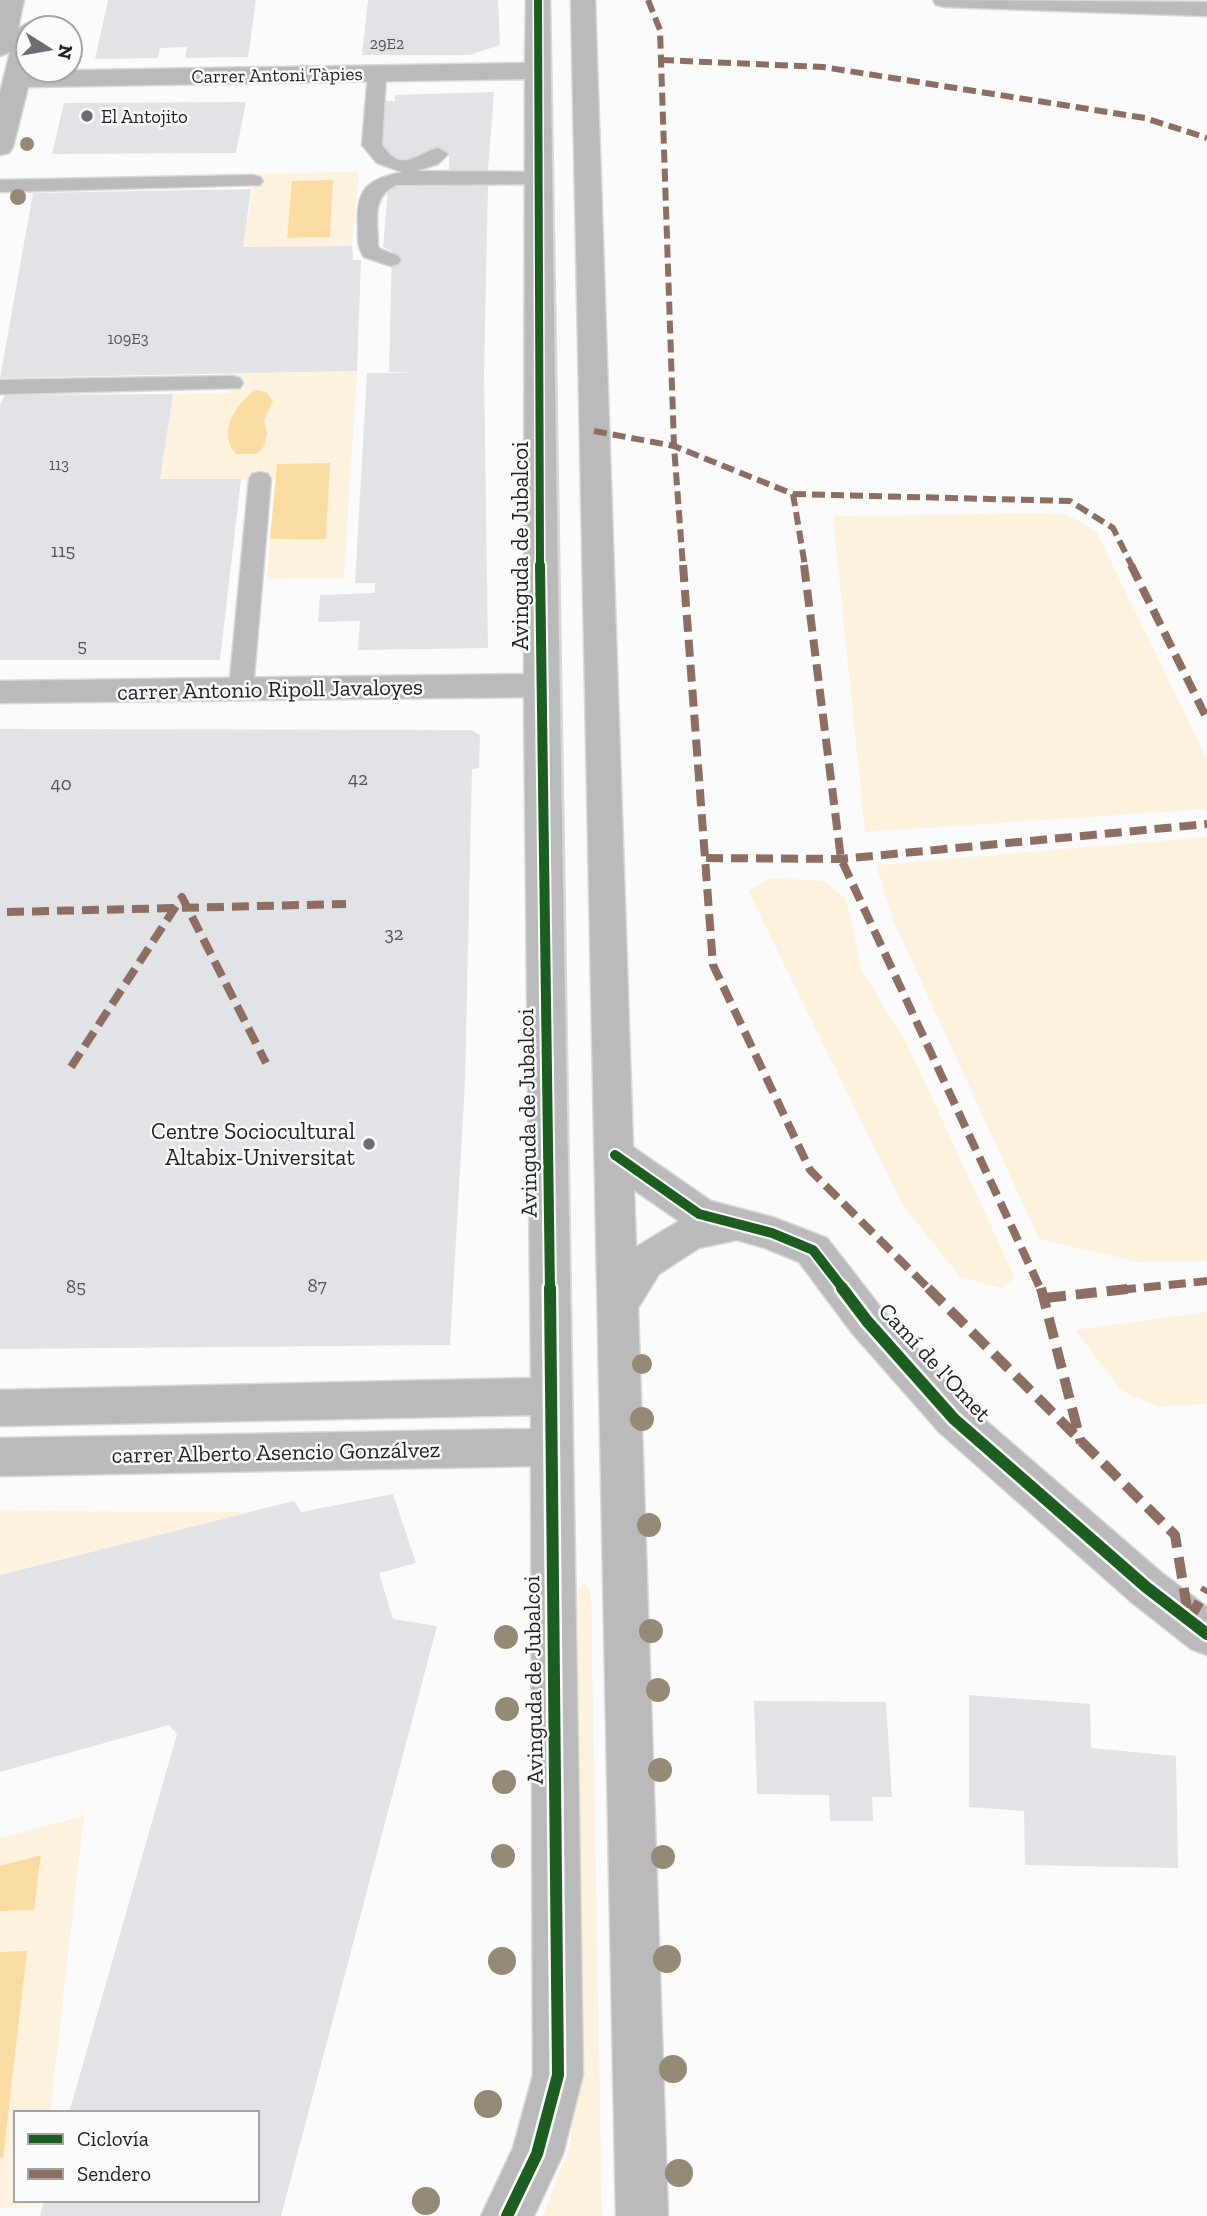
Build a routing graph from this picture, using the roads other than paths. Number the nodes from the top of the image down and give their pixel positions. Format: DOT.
graph roads {
  1 [pos="12,0"];
  2 [pos="538,0"];
  3 [pos="583,0"];
  4 [pos="945,0"];
  5 [pos="1207,9"];
  6 [pos="0,48"];
  7 [pos="539,71"];
  8 [pos="377,74"];
  9 [pos="84,78"];
  10 [pos="15,84"];
  11 [pos="0,148"];
  12 [pos="438,154"];
  13 [pos="540,178"];
  14 [pos="253,181"];
  15 [pos="0,186"];
  16 [pos="391,260"];
  17 [pos="232,383"];
  18 [pos="0,387"];
  19 [pos="260,479"];
  20 [pos="541,685"];
  21 [pos="241,689"];
  22 [pos="0,692"];
  23 [pos="615,1155"];
  24 [pos="733,1225"];
  25 [pos="618,1305"];
  26 [pos="552,1396"];
  27 [pos="0,1408"];
  28 [pos="552,1447"];
  29 [pos="0,1457"];
  30 [pos="1207,1634"];
  31 [pos="508,2216"];
  32 [pos="642,2216"];
  1 -- 6 [label="street"];
  2 -- 7 [label="street, Avinguda de Jubalcoi"];
  3 -- 23 [label="street"];
  4 -- 5 [label="street"];
  7 -- 8 [label="street, Carrer Antoni Tàpies"];
  7 -- 13 [label="street, Avinguda de Jubalcoi"];
  8 -- 9 [label="street, Carrer Antoni Tàpies"];
  8 -- 12 [label="lane"];
  10 -- 11 [label="street"];
  13 -- 16 [label="lane"];
  13 -- 20 [label="street, Avinguda de Jubalcoi"];
  14 -- 15 [label="lane"];
  17 -- 18 [label="lane"];
  19 -- 21 [label="lane"];
  20 -- 21 [label="street, carrer Antonio Ripoll Javaloyes"];
  20 -- 26 [label="street, Avinguda de Jubalcoi"];
  21 -- 22 [label="street, carrer Antonio Ripoll Javaloyes"];
  23 -- 24 [label="street, Camí de l'Omet"];
  23 -- 25 [label="street"];
  24 -- 25 [label="street, Camí de l'Omet"];
  24 -- 30 [label="street, Camí de l'Omet"];
  25 -- 32 [label="street"];
  26 -- 27 [label="street"];
  26 -- 28 [label="street, Avinguda de Jubalcoi"];
  28 -- 29 [label="street, carrer Alberto Asencio Gonzálvez"];
  28 -- 31 [label="street, Avinguda de Jubalcoi"];
}
